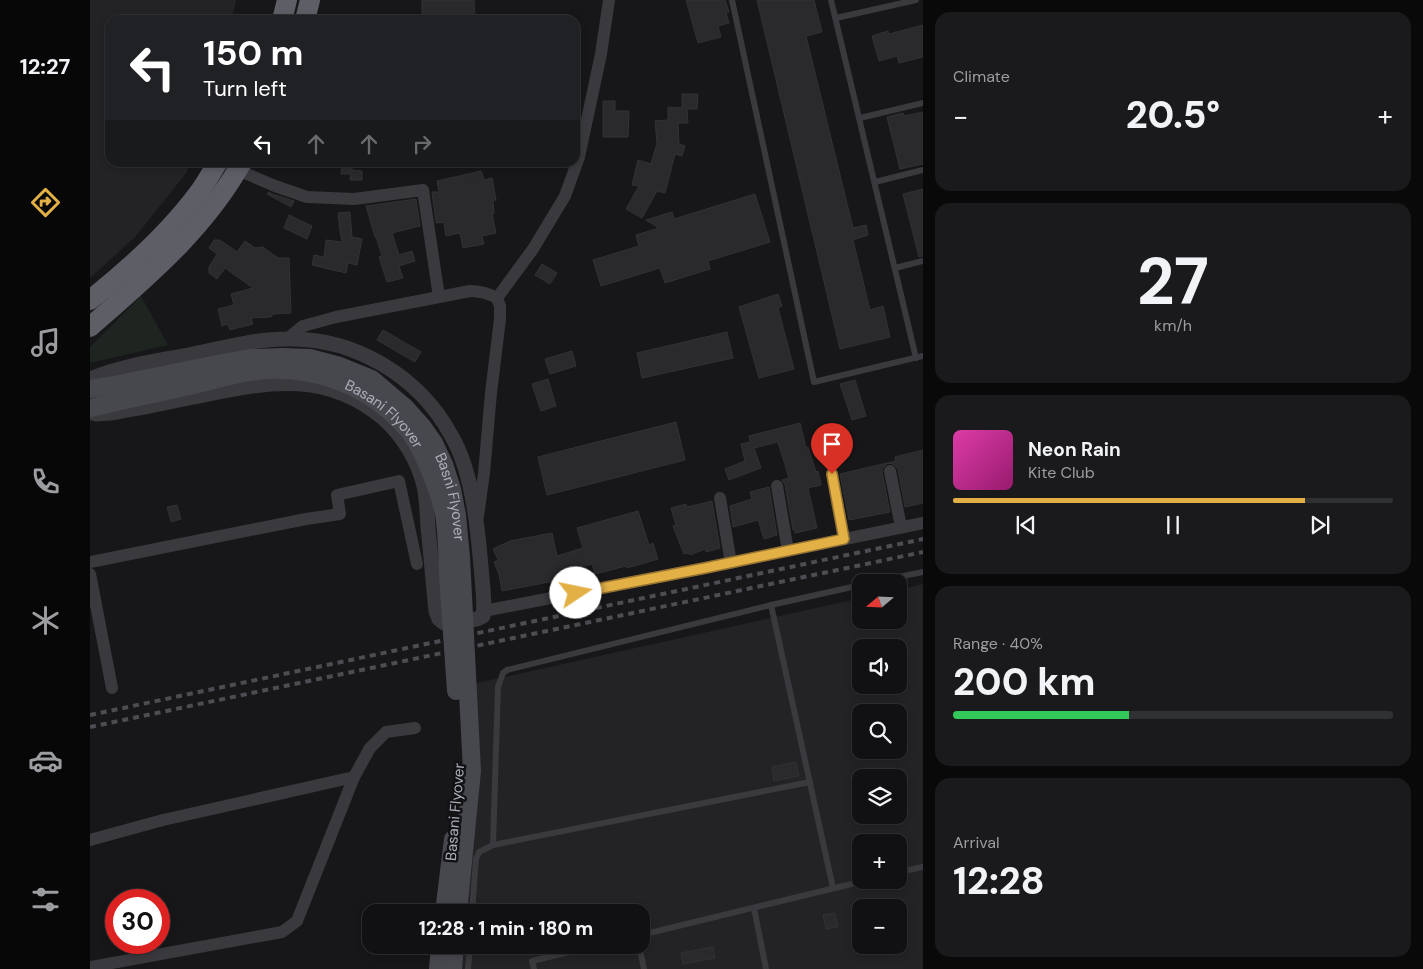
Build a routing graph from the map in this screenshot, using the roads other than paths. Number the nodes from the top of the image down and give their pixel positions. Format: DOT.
graph roads {
  1 [pos="287,0"];
  2 [pos="310,0"];
  3 [pos="609,0"];
  4 [pos="732,0"];
  5 [pos="832,0"];
  6 [pos="916,0"];
  7 [pos="283,15"];
  8 [pos="306,15"];
  9 [pos="836,18"];
  10 [pos="923,103"];
  11 [pos="860,118"];
  12 [pos="580,152"];
  13 [pos="215,167"];
  14 [pos="239,167"];
  15 [pos="242,167"];
  16 [pos="575,167"];
  17 [pos="923,170"];
  18 [pos="875,182"];
  19 [pos="923,261"];
  20 [pos="895,268"];
  21 [pos="439,297"];
  22 [pos="497,298"];
  23 [pos="90,300"];
  24 [pos="90,327"];
  25 [pos="287,339"];
  26 [pos="920,357"];
  27 [pos="90,379"];
  28 [pos="90,389"];
  29 [pos="90,408"];
  30 [pos="90,412"];
  31 [pos="890,471"];
  32 [pos="832,474"];
  33 [pos="777,486"];
  34 [pos="720,498"];
  35 [pos="477,521"];
  36 [pos="923,523"];
  37 [pos="900,527"];
  38 [pos="844,539"];
  39 [pos="788,551"];
  40 [pos="90,562"];
  41 [pos="731,563"];
  42 [pos="417,564"];
  43 [pos="923,572"];
  44 [pos="90,574"];
  45 [pos="908,575"];
  46 [pos="852,587"];
  47 [pos="771,605"];
  48 [pos="484,610"];
  49 [pos="112,688"];
  50 [pos="415,728"];
  51 [pos="354,777"];
  52 [pos="810,782"];
  53 [pos="90,840"];
  54 [pos="493,845"];
  55 [pos="923,867"];
  56 [pos="907,870"];
  57 [pos="852,884"];
  58 [pos="833,888"];
  59 [pos="445,904"];
  60 [pos="459,904"];
  61 [pos="473,904"];
  62 [pos="754,908"];
  63 [pos="650,933"];
  64 [pos="439,954"];
  65 [pos="454,954"];
  66 [pos="469,954"];
  67 [pos="561,954"];
  68 [pos="641,954"];
  69 [pos="94,969"];
  70 [pos="438,969"];
  71 [pos="453,969"];
  72 [pos="468,969"];
  73 [pos="534,969"];
  74 [pos="644,969"];
  75 [pos="766,969"];
  1 -- 7 [label="highway"];
  2 -- 8 [label="highway"];
  3 -- 12 [label="street"];
  4 -- 26 [label="lane"];
  5 -- 9 [label="lane"];
  6 -- 9 [label="lane"];
  9 -- 11 [label="lane"];
  10 -- 11 [label="lane"];
  11 -- 18 [label="lane"];
  13 -- 23 [label="highway"];
  14 -- 24 [label="highway"];
  15 -- 21 [label="street"];
  16 -- 22 [label="street"];
  17 -- 18 [label="lane"];
  18 -- 20 [label="lane"];
  19 -- 20 [label="lane"];
  20 -- 26 [label="lane"];
  21 -- 22 [label="street"];
  21 -- 25 [label="street"];
  22 -- 35 [label="street"];
  25 -- 27 [label="street"];
  25 -- 35 [label="street"];
  28 -- 60 [label="main road, Basni Flyover, bridge"];
  29 -- 59 [label="main road, Basani Flyover, bridge"];
  30 -- 48 [label="street"];
  31 -- 37 [label="street"];
  32 -- 38 [label="street"];
  33 -- 39 [label="street"];
  34 -- 41 [label="street"];
  35 -- 48 [label="street"];
  36 -- 37 [label="street"];
  37 -- 38 [label="street"];
  38 -- 39 [label="street"];
  39 -- 41 [label="street"];
  40 -- 42 [label="street"];
  41 -- 48 [label="street"];
  43 -- 45 [label="lane"];
  44 -- 49 [label="street"];
  46 -- 47 [label="lane"];
  47 -- 52 [label="lane"];
  47 -- 54 [label="lane"];
  50 -- 51 [label="street"];
  51 -- 53 [label="street"];
  51 -- 69 [label="street"];
  52 -- 54 [label="lane"];
  52 -- 58 [label="lane"];
  54 -- 61 [label="lane"];
  55 -- 56 [label="lane"];
  57 -- 58 [label="lane"];
  58 -- 62 [label="lane"];
  62 -- 63 [label="lane"];
  62 -- 75 [label="lane"];
  64 -- 70 [label="main road"];
  65 -- 71 [label="main road"];
  66 -- 72 [label="lane"];
  67 -- 73 [label="lane"];
  68 -- 74 [label="lane"];
}
